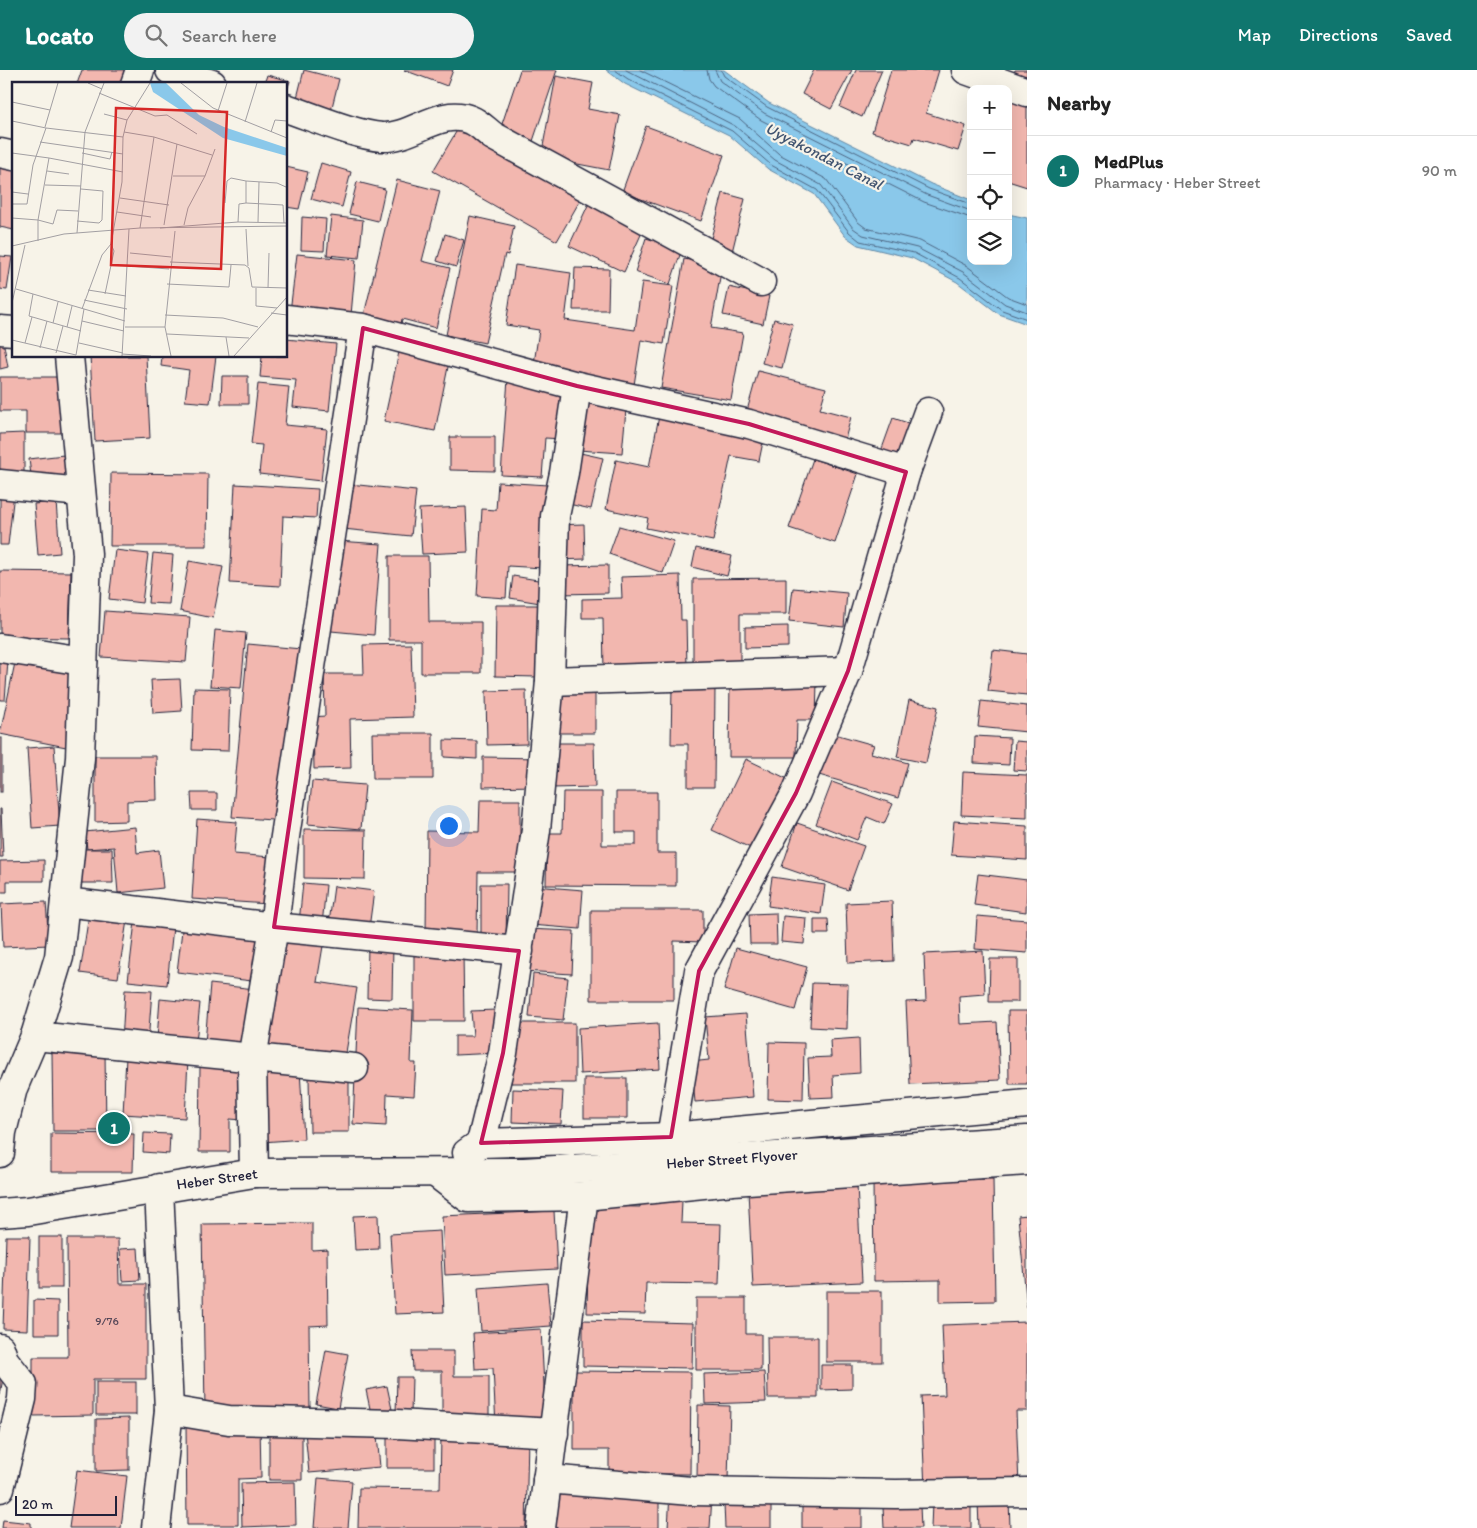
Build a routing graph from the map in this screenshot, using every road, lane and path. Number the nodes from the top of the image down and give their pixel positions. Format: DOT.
graph roads {
  1 [pos="140,70"];
  2 [pos="170,70"];
  3 [pos="966,70"];
  4 [pos="136,82"];
  5 [pos="206,82"];
  6 [pos="1027,92"];
  7 [pos="288,109"];
  8 [pos="761,282"];
  9 [pos="288,319"];
  10 [pos="363,328"];
  11 [pos="69,358"];
  12 [pos="576,386"];
  13 [pos="928,412"];
  14 [pos="906,472"];
  15 [pos="0,484"];
  16 [pos="80,492"];
  17 [pos="0,648"];
  18 [pos="83,661"];
  19 [pos="848,671"];
  20 [pos="550,681"];
  21 [pos="65,902"];
  22 [pos="274,926"];
  23 [pos="519,951"];
  24 [pos="34,1036"];
  25 [pos="252,1059"];
  26 [pos="354,1068"];
  27 [pos="1027,1104"];
  28 [pos="670,1136"];
  29 [pos="1027,1140"];
  30 [pos="481,1143"];
  31 [pos="0,1153"];
  32 [pos="1027,1161"];
  33 [pos="254,1173"];
  34 [pos="437,1174"];
  35 [pos="159,1188"];
  36 [pos="584,1196"];
  37 [pos="0,1213"];
  38 [pos="0,1348"];
  39 [pos="169,1410"];
  40 [pos="554,1433"];
  41 [pos="547,1479"];
  42 [pos="0,1488"];
  43 [pos="1027,1492"];
  44 [pos="156,1528"];
  45 [pos="541,1528"];
  1 -- 4 [label="street"];
  2 -- 5 [label="street"];
  3 -- 6 [label="street"];
  7 -- 8 [label="street"];
  9 -- 10 [label="street"];
  10 -- 12 [label="street"];
  10 -- 22 [label="street"];
  11 -- 16 [label="street"];
  12 -- 14 [label="street"];
  12 -- 20 [label="street"];
  13 -- 14 [label="street"];
  14 -- 19 [label="street"];
  15 -- 16 [label="street"];
  16 -- 18 [label="street"];
  17 -- 18 [label="street"];
  18 -- 21 [label="street"];
  19 -- 20 [label="street"];
  19 -- 28 [label="street"];
  20 -- 23 [label="street"];
  21 -- 22 [label="street"];
  21 -- 24 [label="street"];
  22 -- 23 [label="street"];
  22 -- 25 [label="street"];
  23 -- 30 [label="street"];
  24 -- 25 [label="street"];
  24 -- 31 [label="street"];
  25 -- 26 [label="street"];
  25 -- 33 [label="street"];
  27 -- 28 [label="street"];
  28 -- 30 [label="street"];
  29 -- 34 [label="street, Heber Street Flyover"];
  30 -- 34 [label="street"];
  32 -- 36 [label="street"];
  33 -- 34 [label="street, Heber Street"];
  33 -- 35 [label="street, Heber Street"];
  34 -- 36 [label="street"];
  35 -- 37 [label="street, Heber Street"];
  35 -- 39 [label="street"];
  36 -- 40 [label="street"];
  38 -- 42 [label="street"];
  39 -- 40 [label="street"];
  39 -- 44 [label="street"];
  40 -- 41 [label="street"];
  41 -- 43 [label="street"];
  41 -- 45 [label="street"];
}
